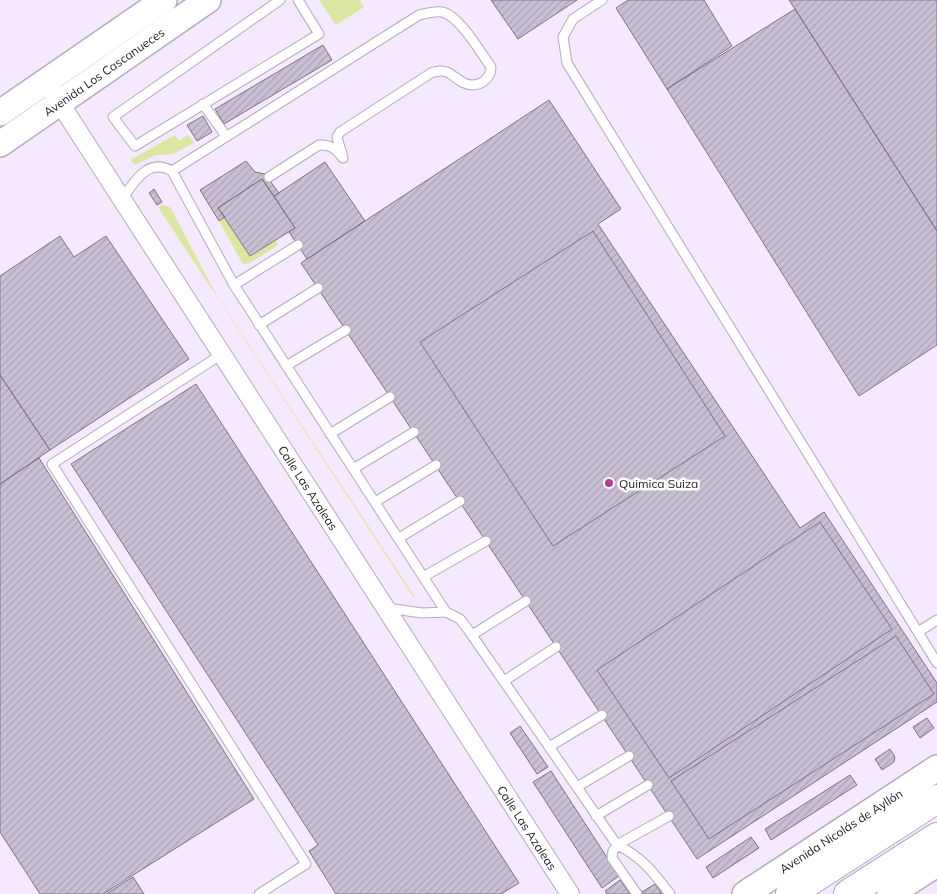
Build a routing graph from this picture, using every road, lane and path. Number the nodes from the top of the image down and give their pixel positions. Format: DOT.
graph roads {
  1 [pos="164,0"];
  2 [pos="208,0"];
  3 [pos="280,0"];
  4 [pos="298,0"];
  5 [pos="602,0"];
  6 [pos="46,81"];
  7 [pos="60,102"];
  8 [pos="203,104"];
  9 [pos="0,113"];
  10 [pos="226,136"];
  11 [pos="0,144"];
  12 [pos="172,171"];
  13 [pos="269,177"];
  14 [pos="122,199"];
  15 [pos="298,245"];
  16 [pos="234,285"];
  17 [pos="318,288"];
  18 [pos="259,325"];
  19 [pos="346,330"];
  20 [pos="222,354"];
  21 [pos="286,366"];
  22 [pos="390,397"];
  23 [pos="414,432"];
  24 [pos="330,434"];
  25 [pos="436,465"];
  26 [pos="353,469"];
  27 [pos="460,501"];
  28 [pos="375,502"];
  29 [pos="398,538"];
  30 [pos="486,541"];
  31 [pos="423,577"];
  32 [pos="526,601"];
  33 [pos="385,608"];
  34 [pos="446,612"];
  35 [pos="937,620"];
  36 [pos="918,632"];
  37 [pos="472,636"];
  38 [pos="556,647"];
  39 [pos="937,663"];
  40 [pos="504,681"];
  41 [pos="602,715"];
  42 [pos="549,747"];
  43 [pos="629,756"];
  44 [pos="937,768"];
  45 [pos="648,785"];
  46 [pos="577,787"];
  47 [pos="937,799"];
  48 [pos="596,816"];
  49 [pos="668,816"];
  50 [pos="937,837"];
  51 [pos="617,845"];
  52 [pos="937,864"];
  53 [pos="259,894"];
  54 [pos="570,894"];
  55 [pos="637,894"];
  56 [pos="670,894"];
  57 [pos="745,894"];
  58 [pos="790,894"];
  59 [pos="848,894"];
  60 [pos="890,894"];
  1 -- 6 [label="street, Avenida Los Cascanueces"];
  2 -- 7 [label="street, Avenida Los Cascanueces"];
  3 -- 8 [label="lane"];
  4 -- 8 [label="lane"];
  5 -- 36 [label="lane"];
  6 -- 7 [label="street, Calle Las Azaleas"];
  6 -- 9 [label="street, Avenida Los Cascanueces"];
  7 -- 11 [label="street, Avenida Los Cascanueces"];
  7 -- 14 [label="street, Calle Las Azaleas"];
  8 -- 10 [label="lane"];
  10 -- 12 [label="lane"];
  10 -- 13 [label="lane"];
  12 -- 14 [label="lane"];
  12 -- 16 [label="lane"];
  14 -- 20 [label="street, Calle Las Azaleas"];
  15 -- 16 [label="lane"];
  16 -- 18 [label="lane"];
  17 -- 18 [label="lane"];
  18 -- 21 [label="lane"];
  19 -- 21 [label="lane"];
  20 -- 33 [label="street, Calle Las Azaleas"];
  20 -- 53 [label="lane"];
  21 -- 24 [label="lane"];
  22 -- 24 [label="lane"];
  23 -- 26 [label="lane"];
  24 -- 26 [label="lane"];
  25 -- 28 [label="lane"];
  26 -- 28 [label="lane"];
  27 -- 29 [label="lane"];
  28 -- 29 [label="lane"];
  29 -- 31 [label="lane"];
  30 -- 31 [label="lane"];
  31 -- 34 [label="lane"];
  32 -- 37 [label="lane"];
  33 -- 34 [label="lane"];
  33 -- 54 [label="street, Calle Las Azaleas"];
  34 -- 37 [label="lane"];
  35 -- 36 [label="lane"];
  36 -- 39 [label="lane"];
  37 -- 40 [label="lane"];
  38 -- 40 [label="lane"];
  40 -- 42 [label="lane"];
  41 -- 42 [label="lane"];
  42 -- 46 [label="lane"];
  43 -- 46 [label="lane"];
  44 -- 57 [label="street, Avenida Nicolás de Ayllón"];
  45 -- 48 [label="lane"];
  46 -- 48 [label="lane"];
  47 -- 58 [label="main road, Avenida Nicolás de Ayllón"];
  48 -- 51 [label="lane"];
  49 -- 51 [label="lane"];
  50 -- 59 [label="main road"];
  51 -- 55 [label="lane"];
  51 -- 56 [label="lane"];
  52 -- 60 [label="street"];
}
